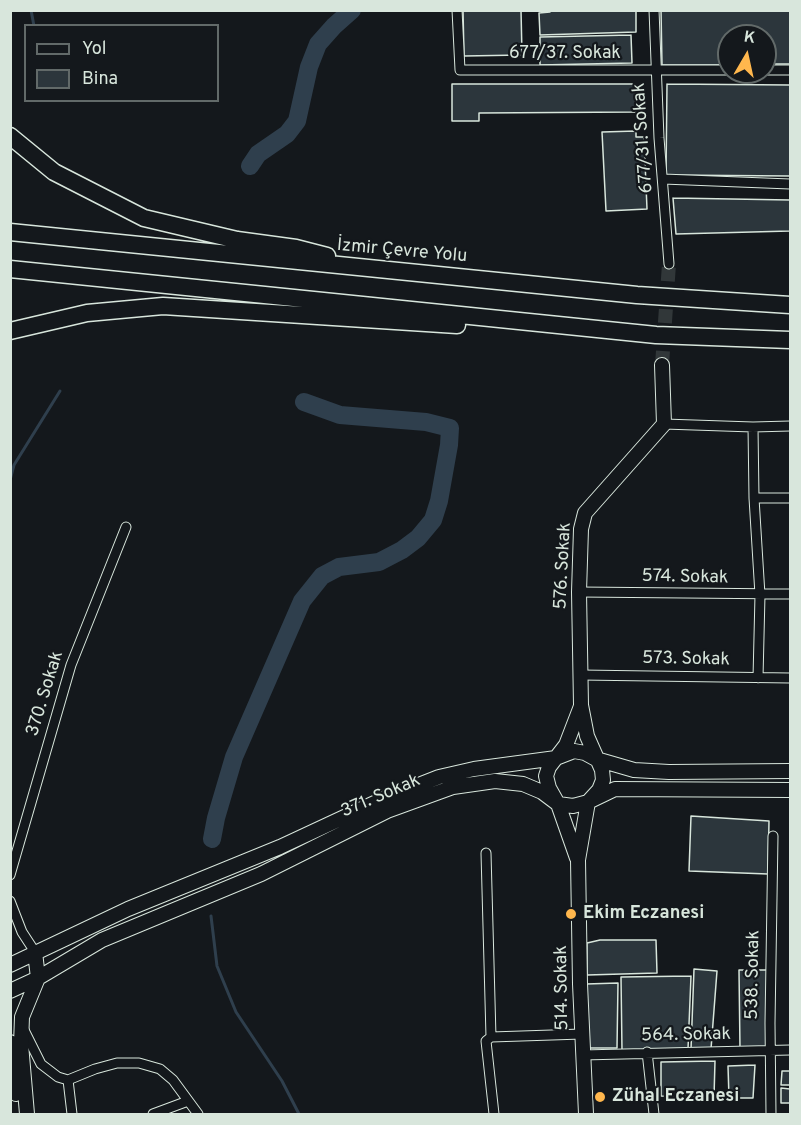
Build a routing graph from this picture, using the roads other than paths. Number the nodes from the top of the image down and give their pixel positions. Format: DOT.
graph roads {
  1 [pos="457,10"];
  2 [pos="654,10"];
  3 [pos="717,70"];
  4 [pos="657,71"];
  5 [pos="10,136"];
  6 [pos="663,179"];
  7 [pos="790,184"];
  8 [pos="10,232"];
  9 [pos="669,264"];
  10 [pos="10,269"];
  11 [pos="385,270"];
  12 [pos="790,305"];
  13 [pos="578,326"];
  14 [pos="10,331"];
  15 [pos="790,340"];
  16 [pos="662,365"];
  17 [pos="664,424"];
  18 [pos="790,426"];
  19 [pos="753,427"];
  20 [pos="754,498"];
  21 [pos="790,498"];
  22 [pos="126,527"];
  23 [pos="579,592"];
  24 [pos="790,594"];
  25 [pos="760,595"];
  26 [pos="580,675"];
  27 [pos="758,678"];
  28 [pos="790,678"];
  29 [pos="581,705"];
  30 [pos="556,758"];
  31 [pos="596,759"];
  32 [pos="790,771"];
  33 [pos="790,790"];
  34 [pos="588,802"];
  35 [pos="558,804"];
  36 [pos="772,836"];
  37 [pos="486,853"];
  38 [pos="578,860"];
  39 [pos="10,875"];
  40 [pos="10,901"];
  41 [pos="35,952"];
  42 [pos="10,965"];
  43 [pos="38,978"];
  44 [pos="10,991"];
  45 [pos="22,1026"];
  46 [pos="582,1034"];
  47 [pos="491,1037"];
  48 [pos="10,1042"];
  49 [pos="790,1050"];
  50 [pos="771,1051"];
  51 [pos="646,1052"];
  52 [pos="582,1055"];
  53 [pos="69,1080"];
  54 [pos="188,1101"];
  55 [pos="18,1114"];
  56 [pos="27,1114"];
  57 [pos="72,1114"];
  58 [pos="153,1114"];
  59 [pos="198,1114"];
  60 [pos="494,1114"];
  61 [pos="586,1114"];
  62 [pos="654,1114"];
  63 [pos="771,1114"];
  1 -- 4 [label="street, 677/37. Sokak"];
  2 -- 4 [label="street, 677/31. Sokak"];
  3 -- 4 [label="street, 677/37. Sokak"];
  4 -- 6 [label="street, 677/31. Sokak"];
  5 -- 11 [label="highway"];
  6 -- 7 [label="street"];
  6 -- 9 [label="street, 677/31. Sokak"];
  8 -- 11 [label="highway, İzmir Çevre Yolu"];
  10 -- 13 [label="highway"];
  11 -- 12 [label="highway, İzmir Çevre Yolu"];
  13 -- 14 [label="highway"];
  13 -- 15 [label="highway"];
  16 -- 17 [label="main road"];
  17 -- 19 [label="street"];
  17 -- 23 [label="main road, 576. Sokak"];
  18 -- 19 [label="street"];
  19 -- 20 [label="street"];
  20 -- 21 [label="street"];
  20 -- 25 [label="street"];
  22 -- 39 [label="street, 370. Sokak"];
  23 -- 25 [label="street, 574. Sokak"];
  23 -- 26 [label="main road, 576. Sokak"];
  24 -- 25 [label="street, 574. Sokak"];
  25 -- 27 [label="street"];
  26 -- 27 [label="street, 573. Sokak"];
  26 -- 29 [label="main road, 576. Sokak"];
  27 -- 28 [label="street, 573. Sokak"];
  29 -- 30 [label="main road"];
  29 -- 31 [label="main road"];
  30 -- 31 [label="main road, 371. Sokak"];
  30 -- 35 [label="main road"];
  30 -- 41 [label="main road, 371. Sokak"];
  31 -- 32 [label="main road, 371. Sokak"];
  31 -- 34 [label="main road"];
  33 -- 34 [label="main road"];
  34 -- 35 [label="main road"];
  34 -- 38 [label="main road"];
  35 -- 38 [label="main road"];
  35 -- 43 [label="main road, 371. Sokak"];
  36 -- 50 [label="street, 538. Sokak"];
  37 -- 47 [label="street"];
  38 -- 46 [label="main road, 514. Sokak"];
  40 -- 41 [label="street"];
  41 -- 42 [label="main road, 371. Sokak"];
  41 -- 43 [label="main road"];
  43 -- 44 [label="main road, 371. Sokak"];
  43 -- 45 [label="main road"];
  45 -- 53 [label="street"];
  45 -- 56 [label="main road"];
  46 -- 47 [label="street"];
  46 -- 52 [label="main road, 514. Sokak"];
  47 -- 60 [label="street"];
  48 -- 55 [label="main road"];
  49 -- 50 [label="street, 564. Sokak"];
  50 -- 51 [label="street, 564. Sokak"];
  50 -- 63 [label="street, 538. Sokak"];
  51 -- 52 [label="street, 564. Sokak"];
  51 -- 62 [label="street"];
  52 -- 61 [label="main road, 514. Sokak"];
  53 -- 54 [label="street"];
  53 -- 57 [label="street"];
  54 -- 58 [label="street"];
  54 -- 59 [label="street"];
}
